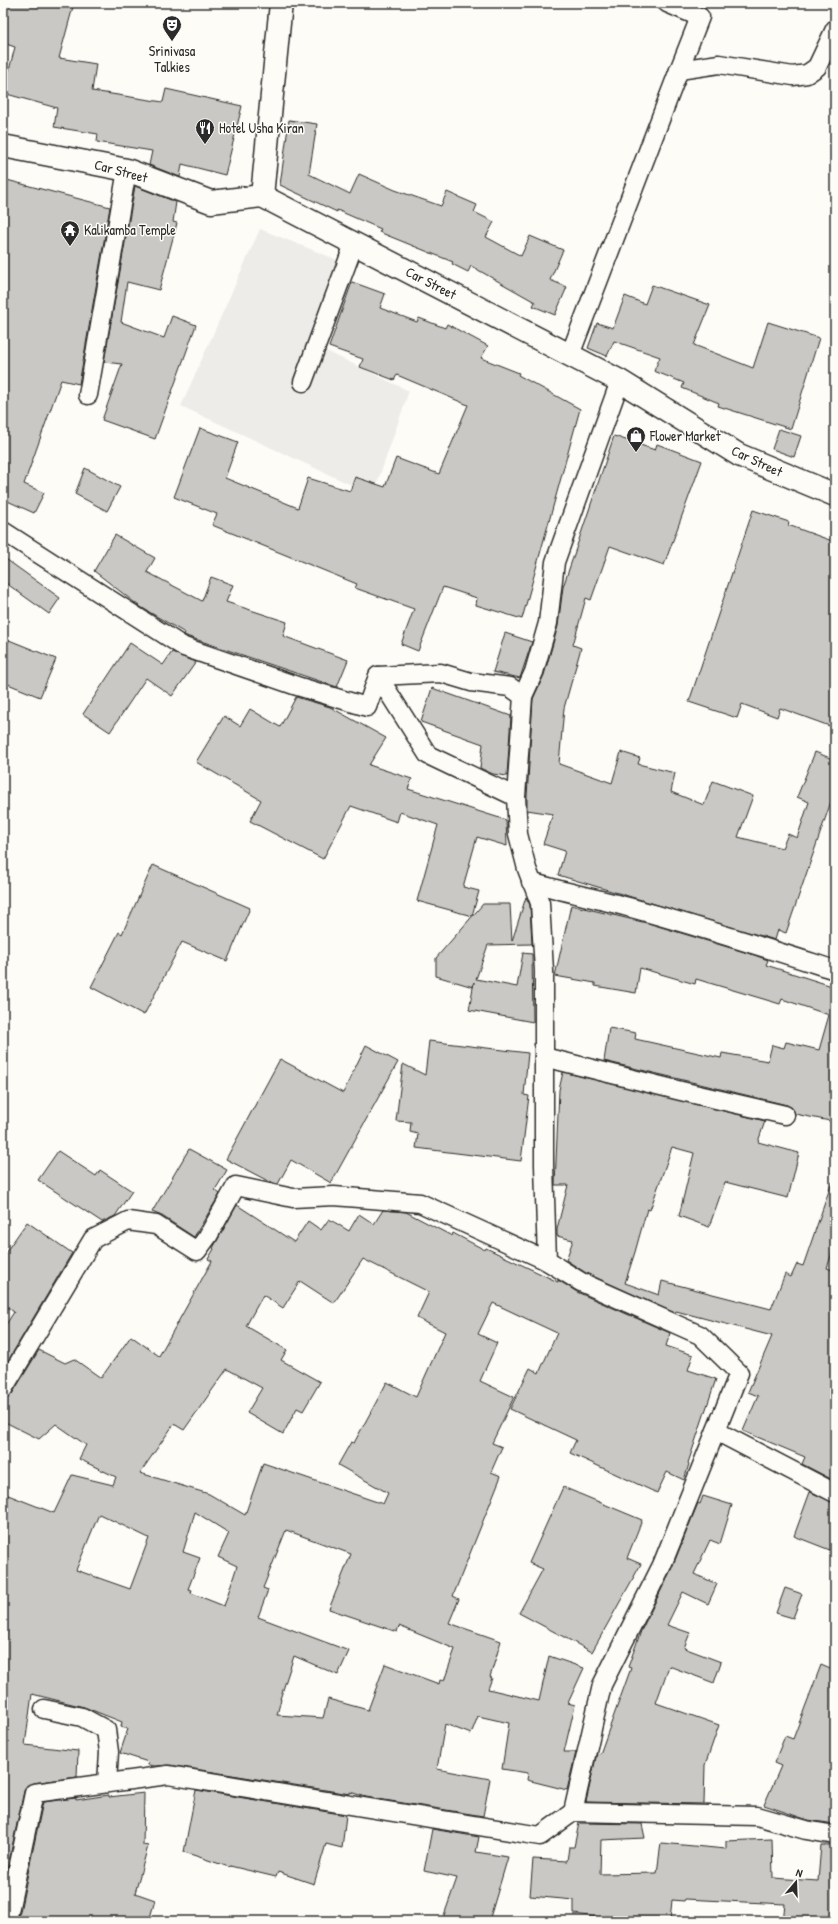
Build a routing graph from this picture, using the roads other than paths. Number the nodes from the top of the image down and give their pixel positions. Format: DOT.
graph roads {
  1 [pos="282,3"];
  2 [pos="667,3"];
  3 [pos="835,29"];
  4 [pos="679,70"];
  5 [pos="3,146"];
  6 [pos="127,170"];
  7 [pos="262,196"];
  8 [pos="354,244"];
  9 [pos="570,355"];
  10 [pos="620,380"];
  11 [pos="303,382"];
  12 [pos="88,395"];
  13 [pos="835,495"];
  14 [pos="3,532"];
  15 [pos="378,676"];
  16 [pos="523,696"];
  17 [pos="516,797"];
  18 [pos="531,882"];
  19 [pos="557,890"];
  20 [pos="540,903"];
  21 [pos="835,970"];
  22 [pos="544,1057"];
  23 [pos="785,1115"];
  24 [pos="554,1264"];
  25 [pos="3,1388"];
  26 [pos="716,1431"];
  27 [pos="835,1493"];
  28 [pos="44,1709"];
  29 [pos="107,1783"];
  30 [pos="573,1812"];
  31 [pos="835,1835"];
  32 [pos="7,1921"];
  1 -- 7 [label="main road"];
  2 -- 4 [label="street"];
  3 -- 4 [label="street"];
  4 -- 9 [label="street"];
  5 -- 6 [label="main road, Car Street"];
  6 -- 7 [label="main road, Car Street"];
  6 -- 12 [label="street"];
  7 -- 8 [label="main road, Car Street"];
  8 -- 9 [label="main road, Car Street"];
  8 -- 11 [label="street"];
  9 -- 10 [label="main road, Car Street"];
  10 -- 13 [label="main road, Car Street"];
  10 -- 16 [label="street"];
  14 -- 15 [label="street"];
  15 -- 16 [label="street"];
  15 -- 17 [label="street"];
  16 -- 17 [label="street"];
  17 -- 18 [label="street"];
  18 -- 19 [label="street"];
  18 -- 20 [label="street"];
  19 -- 20 [label="street"];
  19 -- 21 [label="street"];
  20 -- 22 [label="street"];
  22 -- 23 [label="street"];
  22 -- 24 [label="street"];
  24 -- 25 [label="street"];
  24 -- 26 [label="street"];
  26 -- 27 [label="street"];
  26 -- 30 [label="street"];
  28 -- 29 [label="street"];
  29 -- 30 [label="street"];
  29 -- 32 [label="street"];
  30 -- 31 [label="street"];
}
